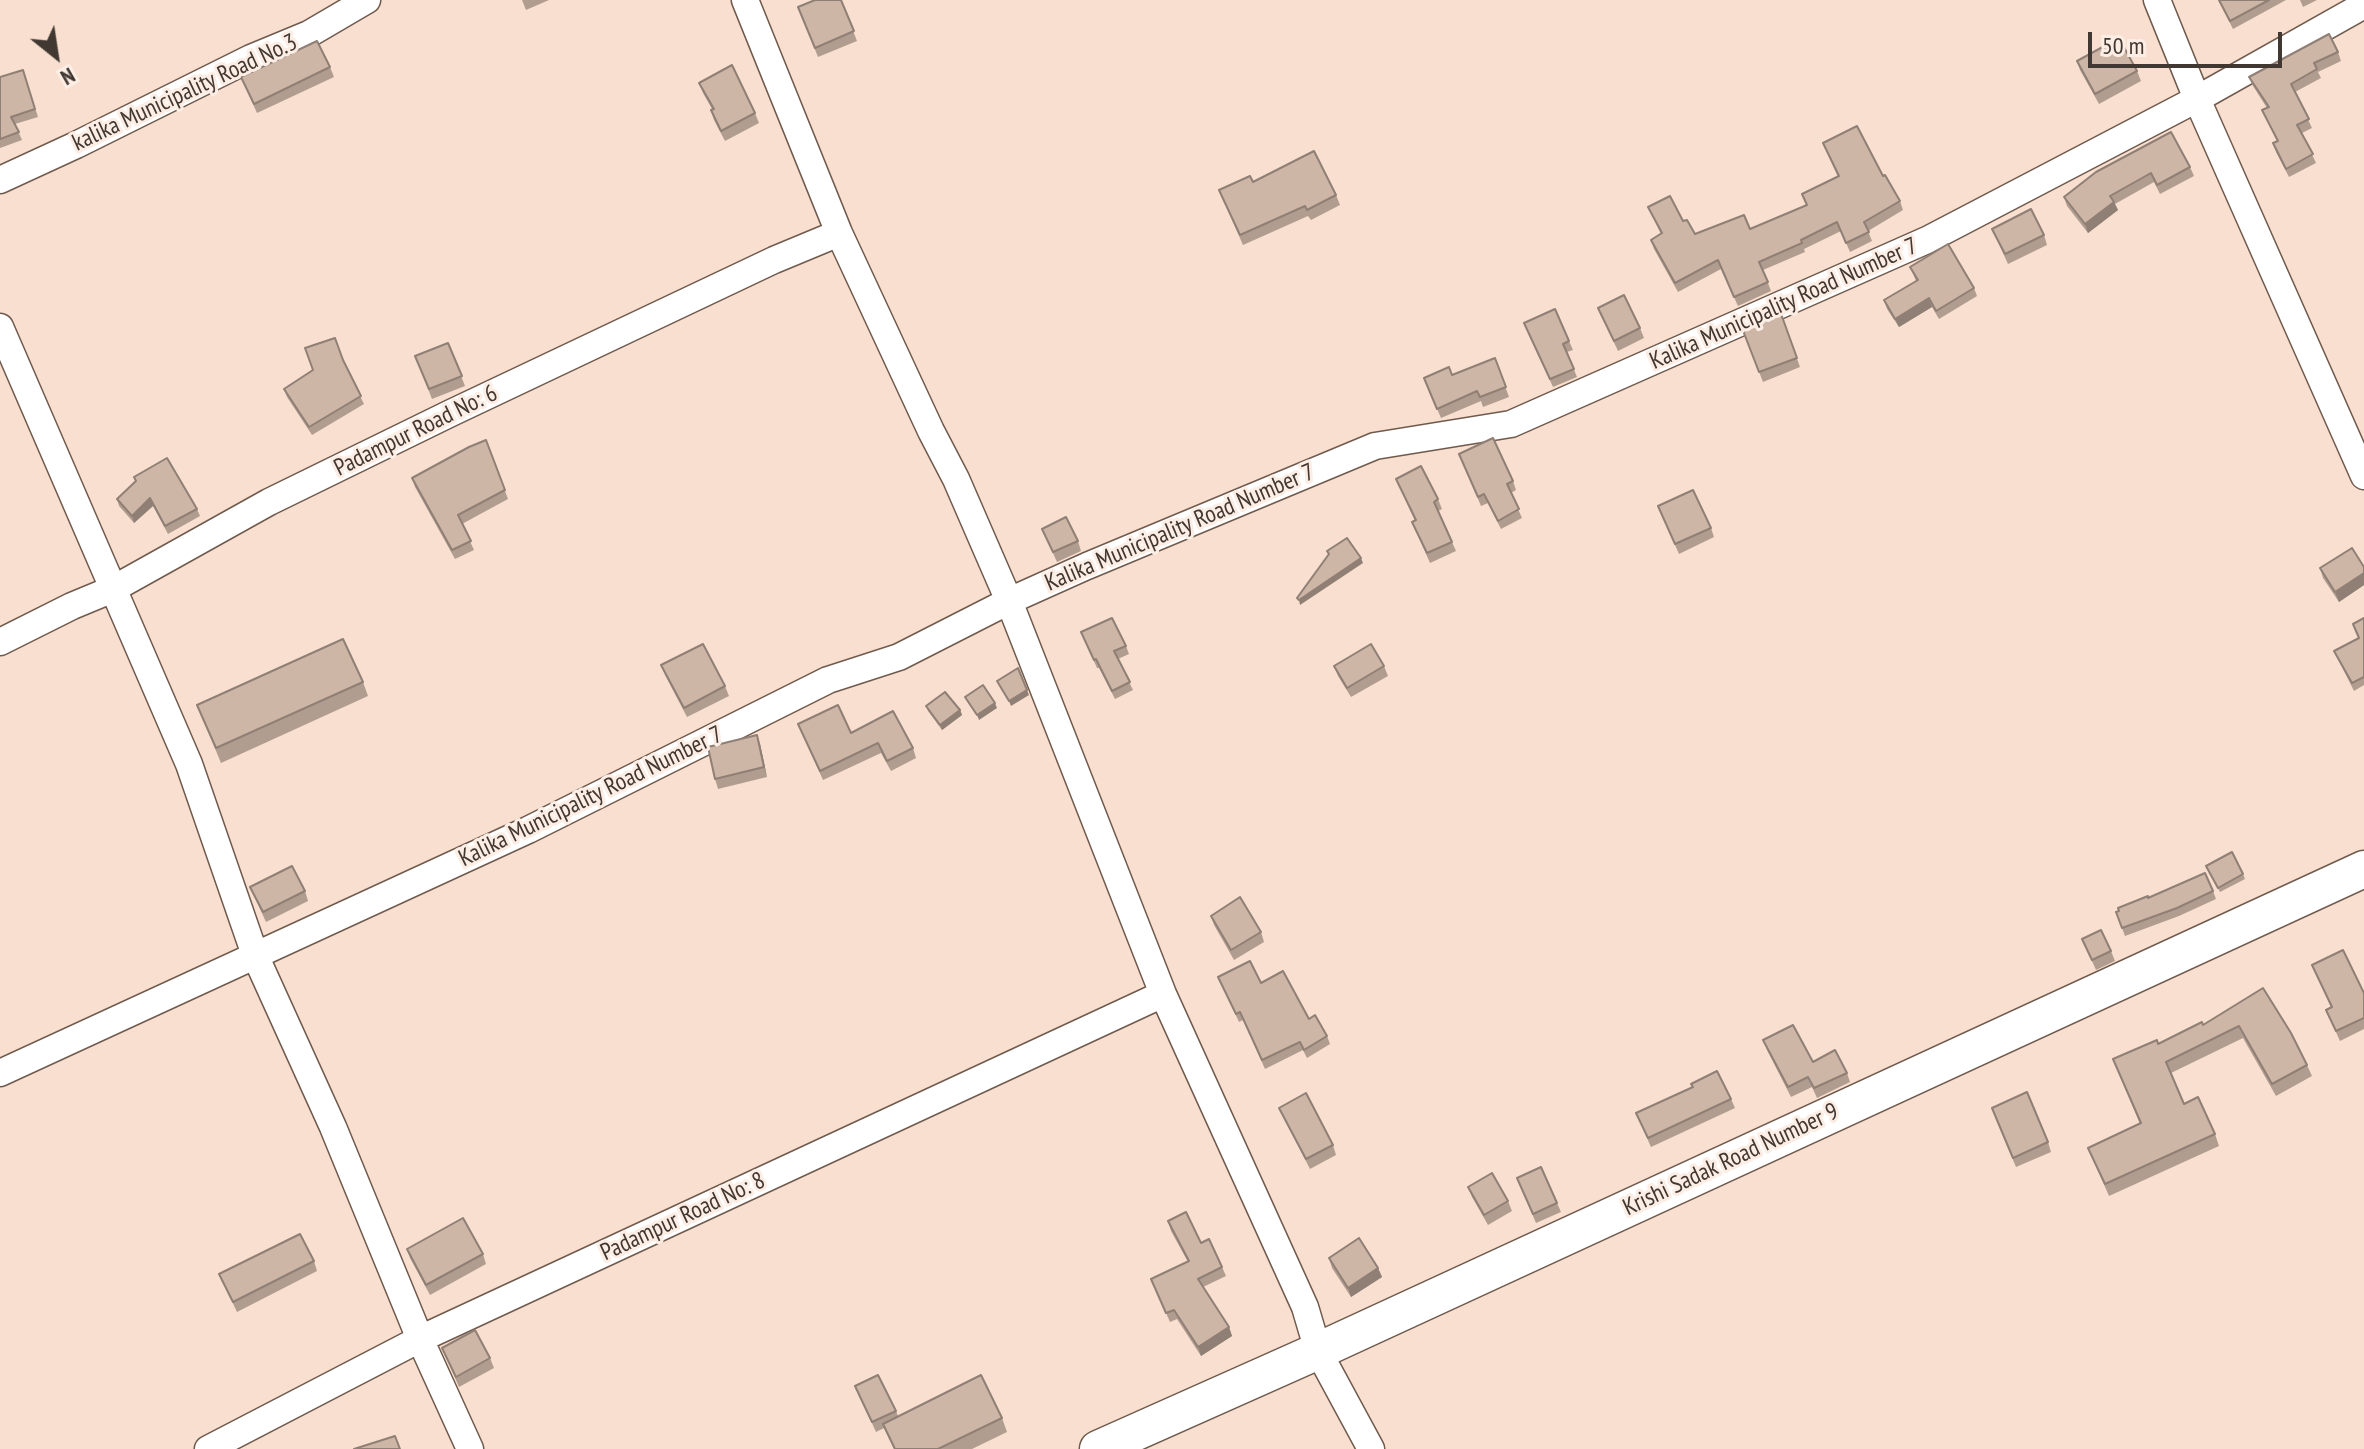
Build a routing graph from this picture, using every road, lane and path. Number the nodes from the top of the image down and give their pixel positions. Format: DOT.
graph roads {
  1 [pos="367,0"];
  2 [pos="745,0"];
  3 [pos="2157,0"];
  4 [pos="2364,5"];
  5 [pos="2197,99"];
  6 [pos="0,180"];
  7 [pos="839,233"];
  8 [pos="0,327"];
  9 [pos="2364,476"];
  10 [pos="113,589"];
  11 [pos="1009,601"];
  12 [pos="0,642"];
  13 [pos="2364,869"];
  14 [pos="255,955"];
  15 [pos="1163,994"];
  16 [pos="0,1073"];
  17 [pos="420,1339"];
  18 [pos="1318,1351"];
  19 [pos="208,1449"];
  20 [pos="470,1449"];
  21 [pos="1098,1449"];
  22 [pos="1371,1449"];
  1 -- 6 [label="street, kalika Municipality Road No.3"];
  2 -- 7 [label="street"];
  3 -- 5 [label="street"];
  4 -- 5 [label="street, Kalika Municipality Road Number 7"];
  5 -- 9 [label="street"];
  5 -- 11 [label="street, Kalika Municipality Road Number 7"];
  7 -- 10 [label="street, Padampur Road No: 6"];
  7 -- 11 [label="street"];
  8 -- 10 [label="street"];
  10 -- 12 [label="street, Padampur Road No: 6"];
  10 -- 14 [label="street"];
  11 -- 14 [label="street, Kalika Municipality Road Number 7"];
  11 -- 15 [label="street"];
  13 -- 18 [label="street, Krishi Sadak Road Number 9"];
  14 -- 16 [label="street, Kalika Municipality Road Number 7"];
  14 -- 17 [label="street"];
  15 -- 17 [label="street, Padampur Road No: 8"];
  15 -- 18 [label="street"];
  17 -- 19 [label="street, Padampur Road No: 8"];
  17 -- 20 [label="street"];
  18 -- 21 [label="street, Krishi Sadak Road Number 9"];
  18 -- 22 [label="street"];
}
